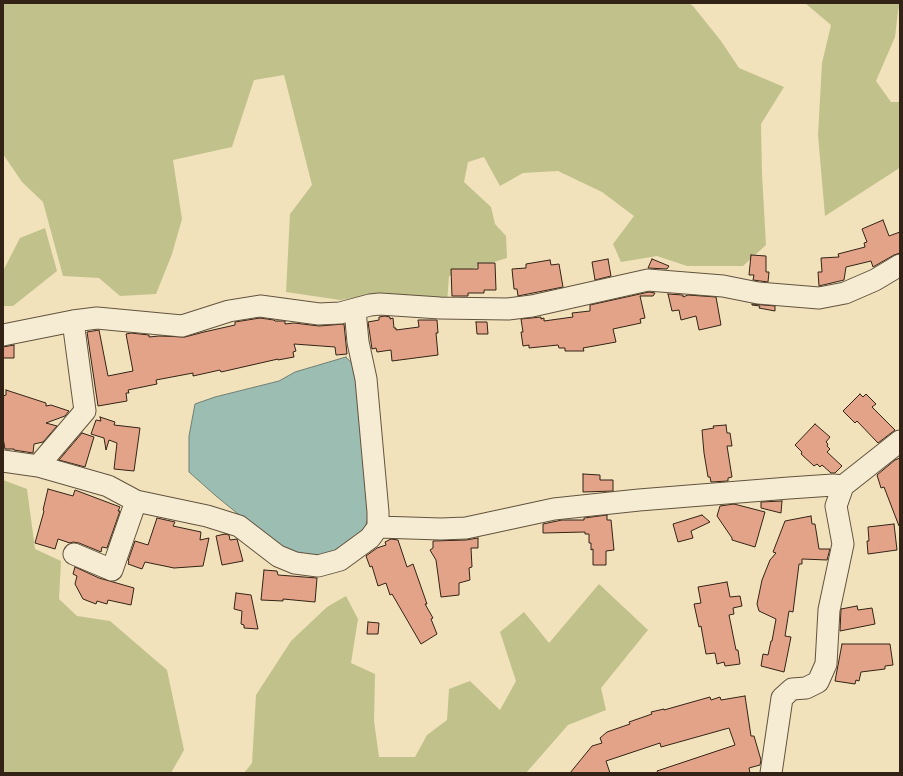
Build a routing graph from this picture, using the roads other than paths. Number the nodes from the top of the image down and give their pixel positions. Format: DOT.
graph roads {
  1 [pos="900,265"];
  2 [pos="356,310"];
  3 [pos="73,321"];
  4 [pos="3,335"];
  5 [pos="900,441"];
  6 [pos="3,461"];
  7 [pos="38,466"];
  8 [pos="843,486"];
  9 [pos="136,501"];
  10 [pos="378,527"];
  11 [pos="74,554"];
  12 [pos="771,773"];
  1 -- 2 [label="street"];
  2 -- 3 [label="street"];
  2 -- 10 [label="street"];
  3 -- 4 [label="street"];
  3 -- 7 [label="street"];
  5 -- 8 [label="street"];
  6 -- 7 [label="street"];
  7 -- 9 [label="street"];
  8 -- 10 [label="street"];
  8 -- 12 [label="street"];
  9 -- 10 [label="street"];
  9 -- 11 [label="street"];
}
